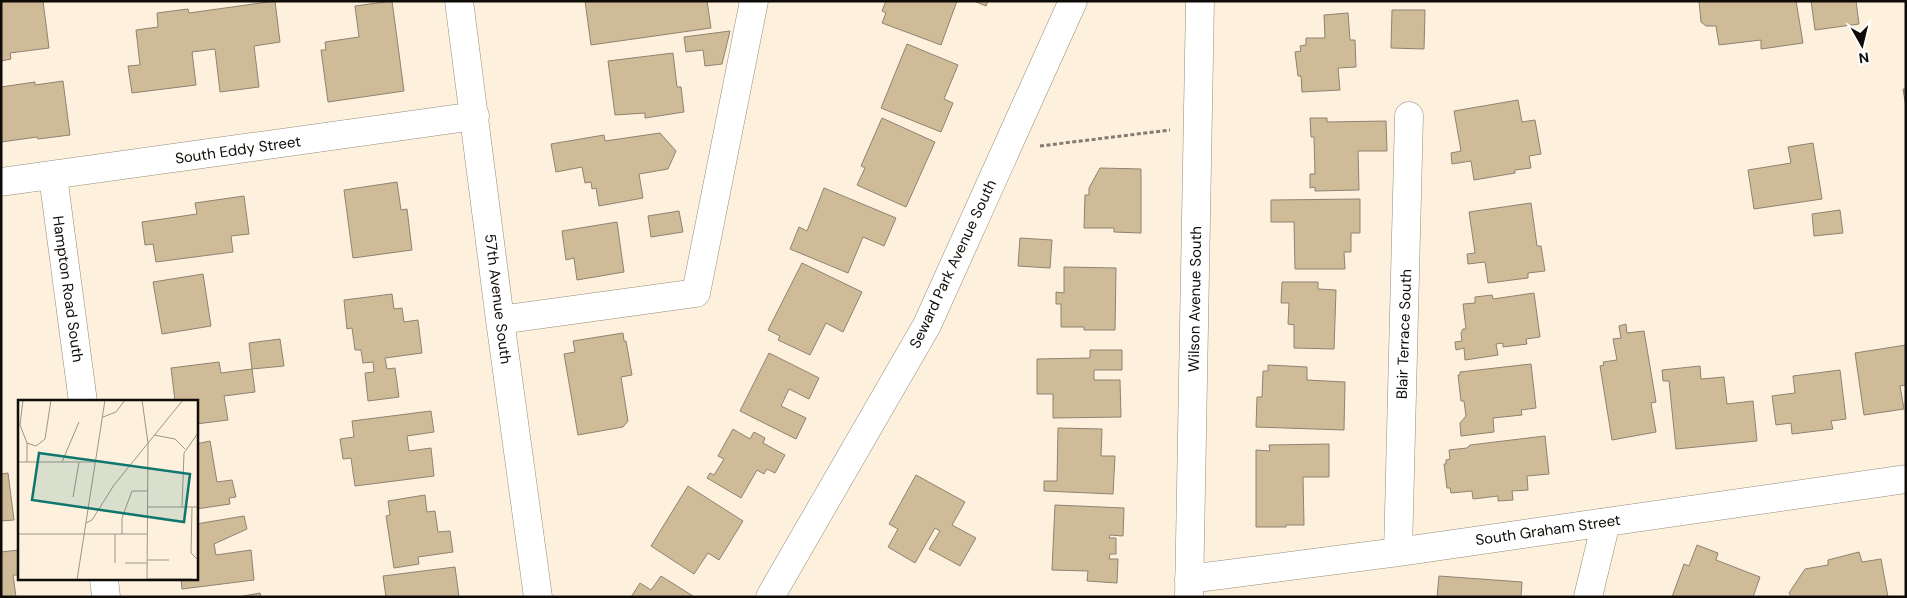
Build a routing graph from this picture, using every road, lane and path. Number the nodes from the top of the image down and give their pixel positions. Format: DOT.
graph roads {
  1 [pos="458,1"];
  2 [pos="754,1"];
  3 [pos="1073,1"];
  4 [pos="1200,1"];
  5 [pos="475,116"];
  6 [pos="1409,116"];
  7 [pos="1198,127"];
  8 [pos="1006,150"];
  9 [pos="53,176"];
  10 [pos="1,182"];
  11 [pos="500,320"];
  12 [pos="83,400"];
  13 [pos="1906,479"];
  14 [pos="1606,522"];
  15 [pos="1398,552"];
  16 [pos="104,580"];
  17 [pos="1189,588"];
  18 [pos="106,597"];
  19 [pos="538,597"];
  20 [pos="770,597"];
  21 [pos="1588,597"];
  1 -- 5 [label="street, 57th Avenue South"];
  2 -- 11 [label="street"];
  3 -- 8 [label="street, Seward Park Avenue South"];
  4 -- 7 [label="street, Wilson Avenue South"];
  5 -- 9 [label="street, South Eddy Street"];
  5 -- 11 [label="street, 57th Avenue South"];
  6 -- 15 [label="street, Blair Terrace South"];
  7 -- 8 [label="path"];
  7 -- 17 [label="street, Wilson Avenue South"];
  8 -- 20 [label="street, Seward Park Avenue South"];
  9 -- 10 [label="street, South Eddy Street"];
  9 -- 12 [label="street, Hampton Road South"];
  11 -- 19 [label="street, 57th Avenue South"];
  13 -- 14 [label="street, South Graham Street"];
  14 -- 15 [label="street, South Graham Street"];
  14 -- 21 [label="street"];
  15 -- 17 [label="street, South Graham Street"];
  16 -- 18 [label="street"];
}
